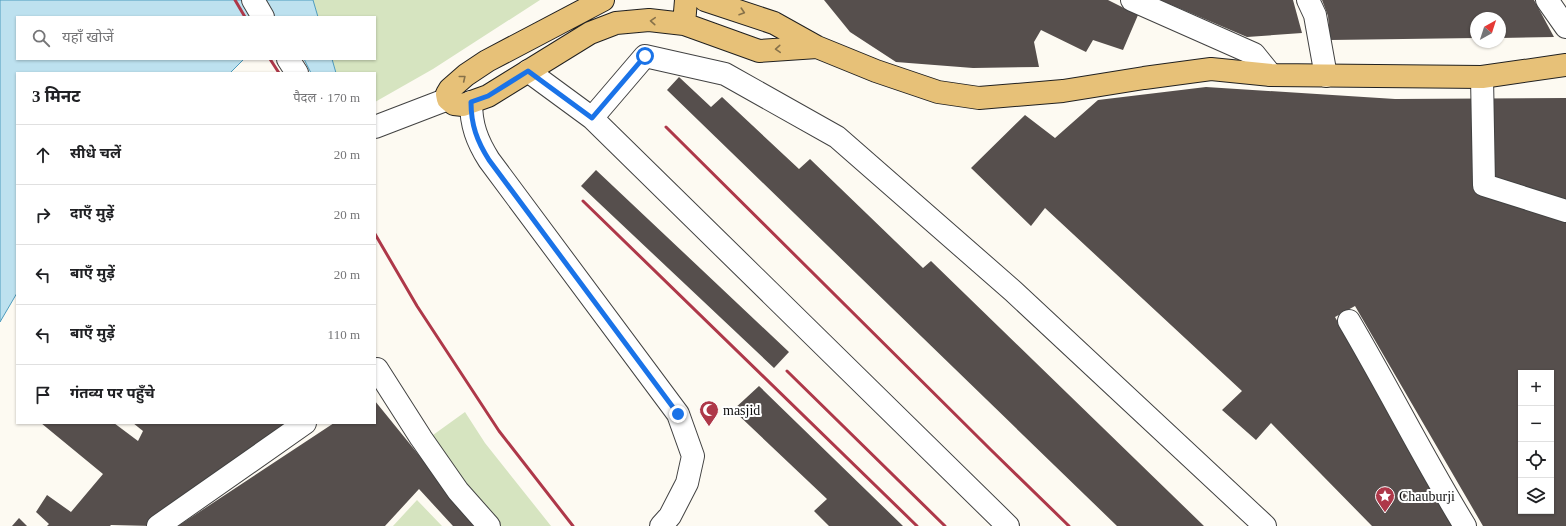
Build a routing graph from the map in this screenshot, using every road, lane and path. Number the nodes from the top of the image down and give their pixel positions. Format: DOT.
graph roads {
  1 [pos="253,0"];
  2 [pos="603,0"];
  3 [pos="686,0"];
  4 [pos="705,0"];
  5 [pos="1132,0"];
  6 [pos="1308,0"];
  7 [pos="1547,0"];
  8 [pos="262,16"];
  9 [pos="562,22"];
  10 [pos="684,24"];
  11 [pos="1566,27"];
  12 [pos="572,44"];
  13 [pos="817,46"];
  14 [pos="289,60"];
  15 [pos="1566,65"];
  16 [pos="528,71"];
  17 [pos="295,72"];
  18 [pos="1271,75"];
  19 [pos="1326,76"];
  20 [pos="1482,77"];
  21 [pos="448,100"];
  22 [pos="471,102"];
  23 [pos="592,118"];
  24 [pos="376,127"];
  25 [pos="1566,211"];
  26 [pos="1349,321"];
  27 [pos="376,370"];
  28 [pos="304,424"];
  29 [pos="158,526"];
  30 [pos="489,526"];
  31 [pos="661,526"];
  32 [pos="1008,526"];
  33 [pos="1265,526"];
  34 [pos="1465,526"];
  1 -- 8 [label="street"];
  2 -- 9 [label="main road"];
  3 -- 10 [label="main road"];
  4 -- 13 [label="main road, one-way"];
  5 -- 18 [label="street"];
  6 -- 19 [label="street"];
  7 -- 11 [label="street"];
  9 -- 12 [label="main road"];
  21 -- 9 [label="main road, one-way"];
  10 -- 12 [label="main road, one-way"];
  13 -- 10 [label="main road, one-way"];
  12 -- 16 [label="main road"];
  13 -- 18 [label="main road"];
  14 -- 17 [label="street"];
  15 -- 20 [label="main road"];
  16 -- 22 [label="main road"];
  16 -- 23 [label="street"];
  18 -- 19 [label="main road"];
  19 -- 20 [label="main road"];
  20 -- 25 [label="street"];
  21 -- 22 [label="main road"];
  21 -- 24 [label="street"];
  22 -- 31 [label="street"];
  23 -- 32 [label="street"];
  23 -- 33 [label="street"];
  26 -- 34 [label="street"];
  27 -- 30 [label="street"];
  28 -- 29 [label="street"];
}
